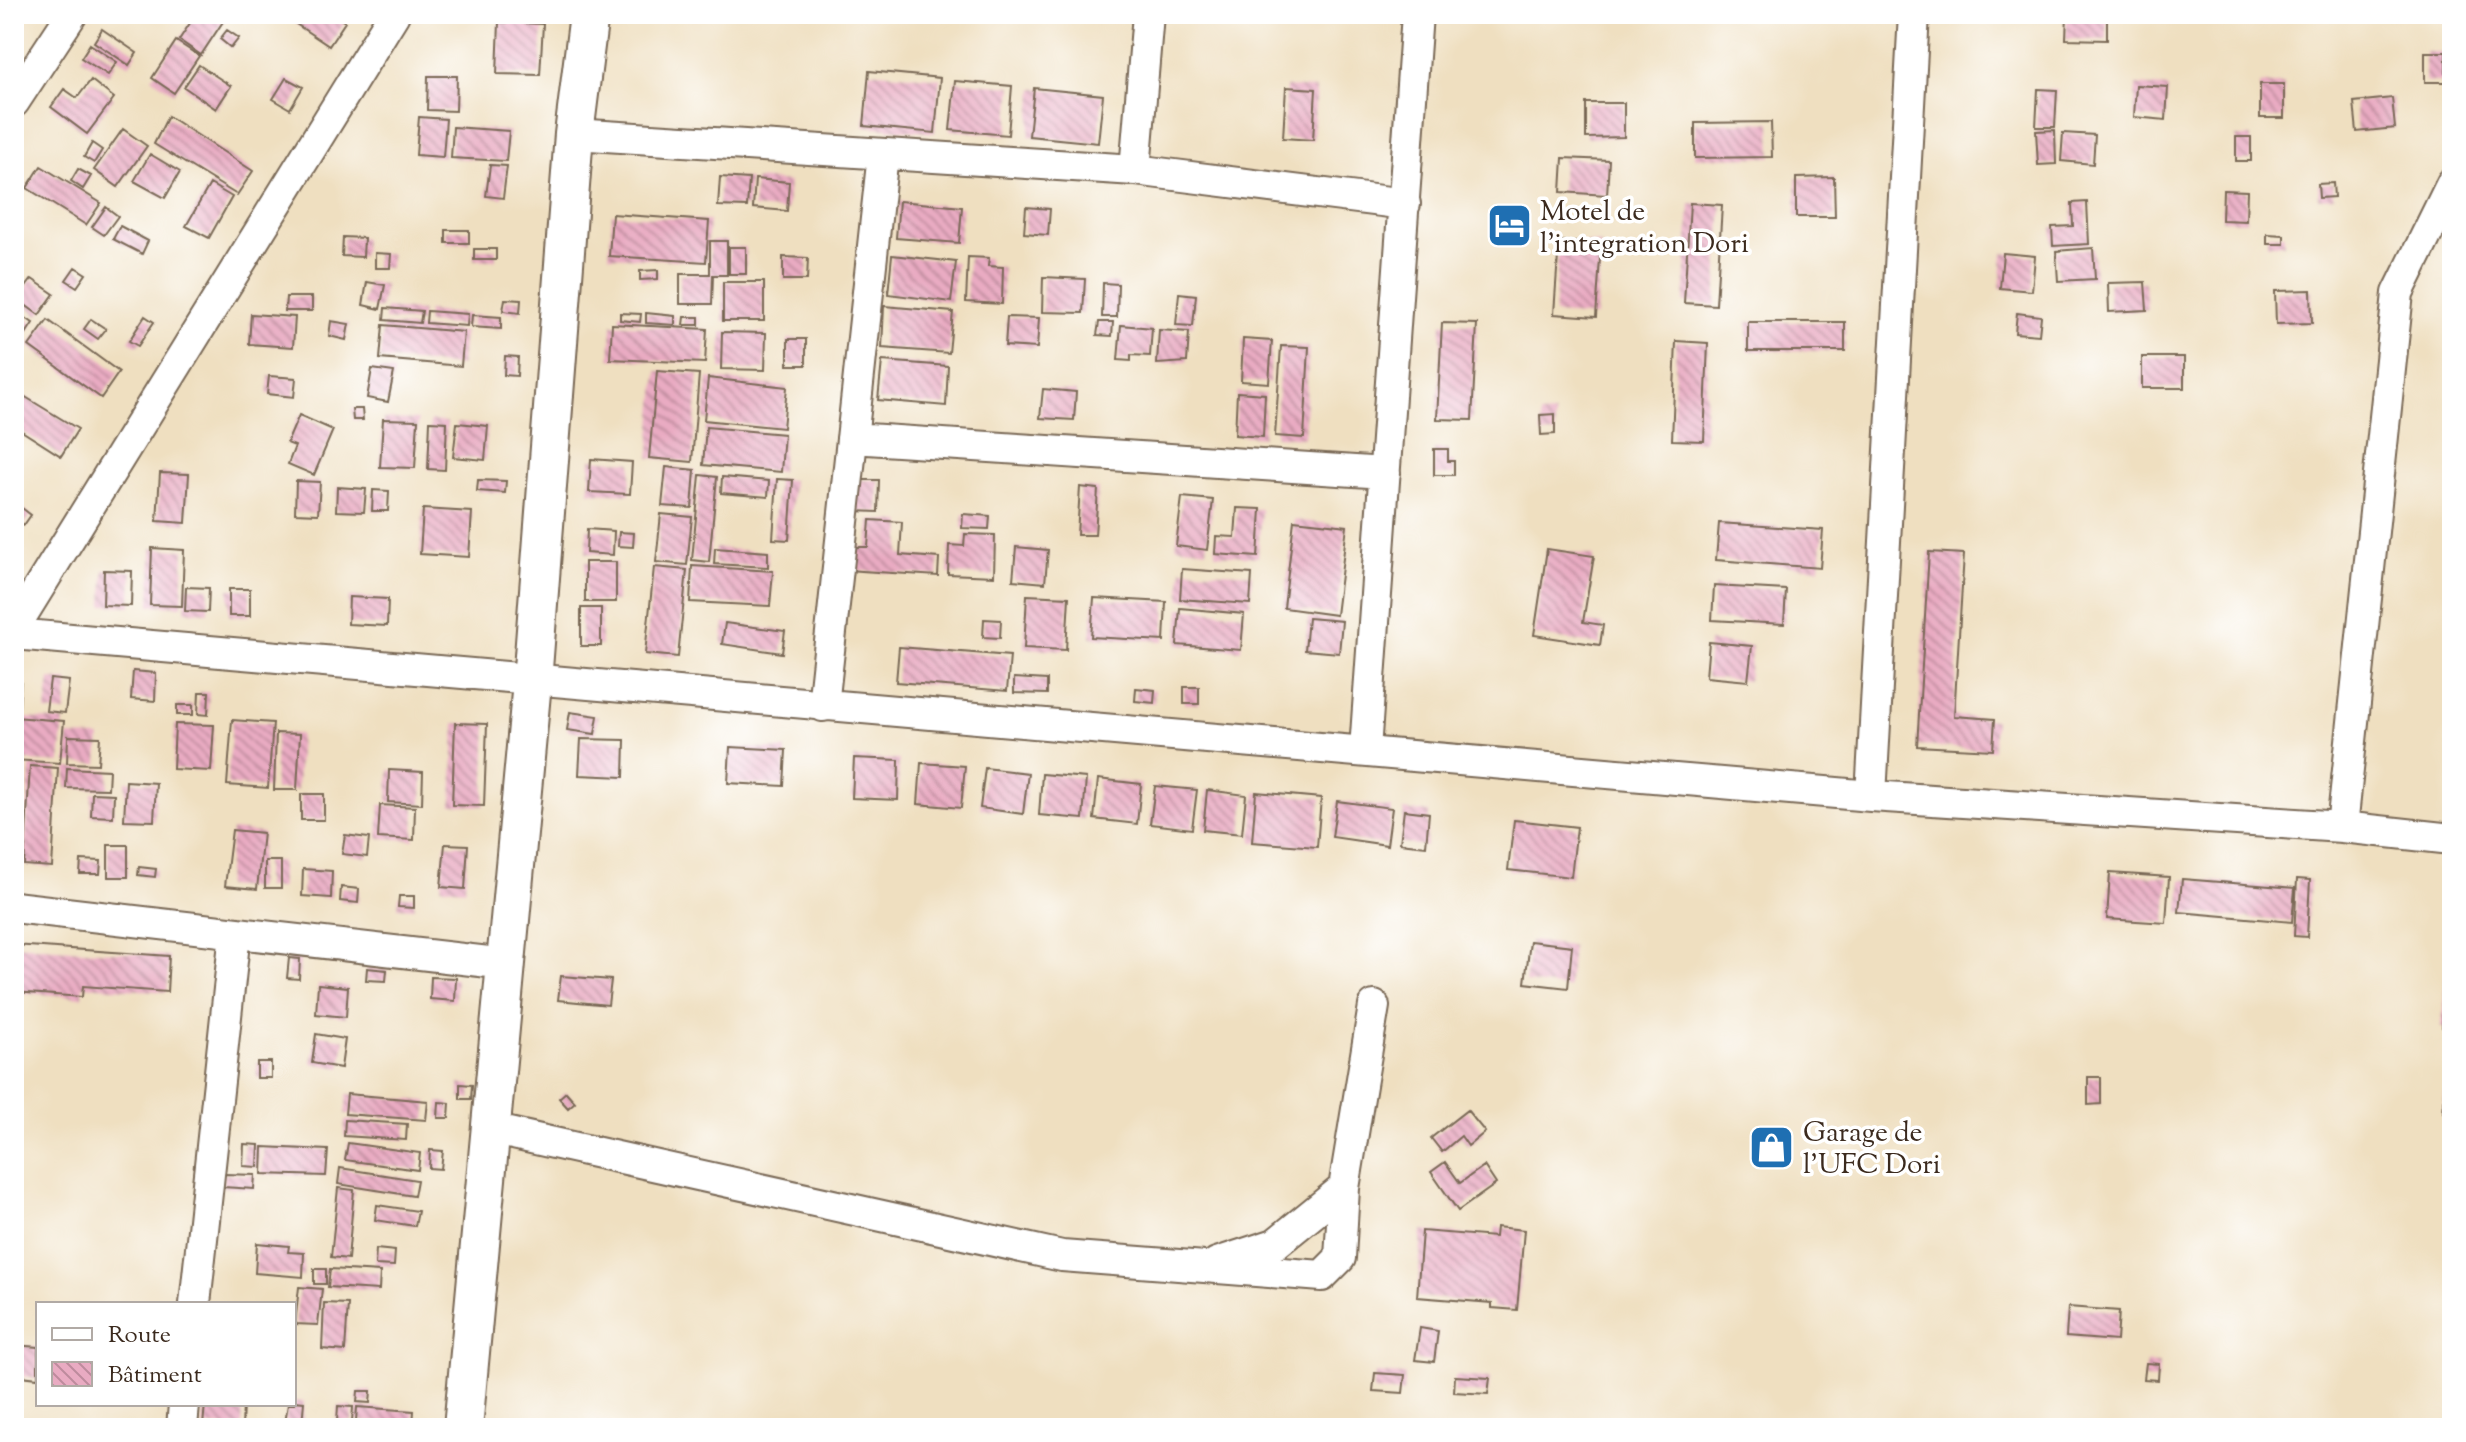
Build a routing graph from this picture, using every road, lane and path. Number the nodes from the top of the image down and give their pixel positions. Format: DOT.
graph roads {
  1 [pos="72,14"];
  2 [pos="394,14"];
  3 [pos="589,14"];
  4 [pos="1148,14"];
  5 [pos="1417,14"];
  6 [pos="1914,14"];
  7 [pos="14,102"];
  8 [pos="574,134"];
  9 [pos="883,154"];
  10 [pos="1135,170"];
  11 [pos="2452,183"];
  12 [pos="1405,204"];
  13 [pos="852,438"];
  14 [pos="1385,473"];
  15 [pos="14,628"];
  16 [pos="14,634"];
  17 [pos="532,682"];
  18 [pos="823,706"];
  19 [pos="1365,750"];
  20 [pos="1871,796"];
  21 [pos="2342,827"];
  22 [pos="2452,839"];
  23 [pos="14,907"];
  24 [pos="235,933"];
  25 [pos="506,964"];
  26 [pos="1374,1006"];
  27 [pos="491,1129"];
  28 [pos="1344,1188"];
  29 [pos="1200,1268"];
  30 [pos="195,1302"];
  31 [pos="184,1406"];
  32 [pos="182,1428"];
  33 [pos="463,1428"];
  1 -- 7 [label="street"];
  2 -- 15 [label="street"];
  3 -- 8 [label="main road"];
  4 -- 10 [label="street"];
  5 -- 12 [label="street"];
  6 -- 20 [label="street"];
  8 -- 9 [label="street"];
  8 -- 17 [label="main road"];
  9 -- 10 [label="street"];
  9 -- 13 [label="street"];
  10 -- 12 [label="street"];
  11 -- 21 [label="street"];
  12 -- 14 [label="street"];
  13 -- 14 [label="street"];
  13 -- 18 [label="street"];
  14 -- 19 [label="street"];
  16 -- 17 [label="street"];
  17 -- 18 [label="street"];
  17 -- 25 [label="main road"];
  18 -- 19 [label="street"];
  19 -- 20 [label="street"];
  20 -- 21 [label="street"];
  21 -- 22 [label="street"];
  23 -- 24 [label="street"];
  24 -- 25 [label="street"];
  24 -- 30 [label="street"];
  25 -- 27 [label="main road"];
  26 -- 28 [label="street"];
  27 -- 29 [label="street"];
  27 -- 33 [label="main road"];
  28 -- 29 [label="street"];
  28 -- 29 [label="street"];
  31 -- 32 [label="street"];
}
